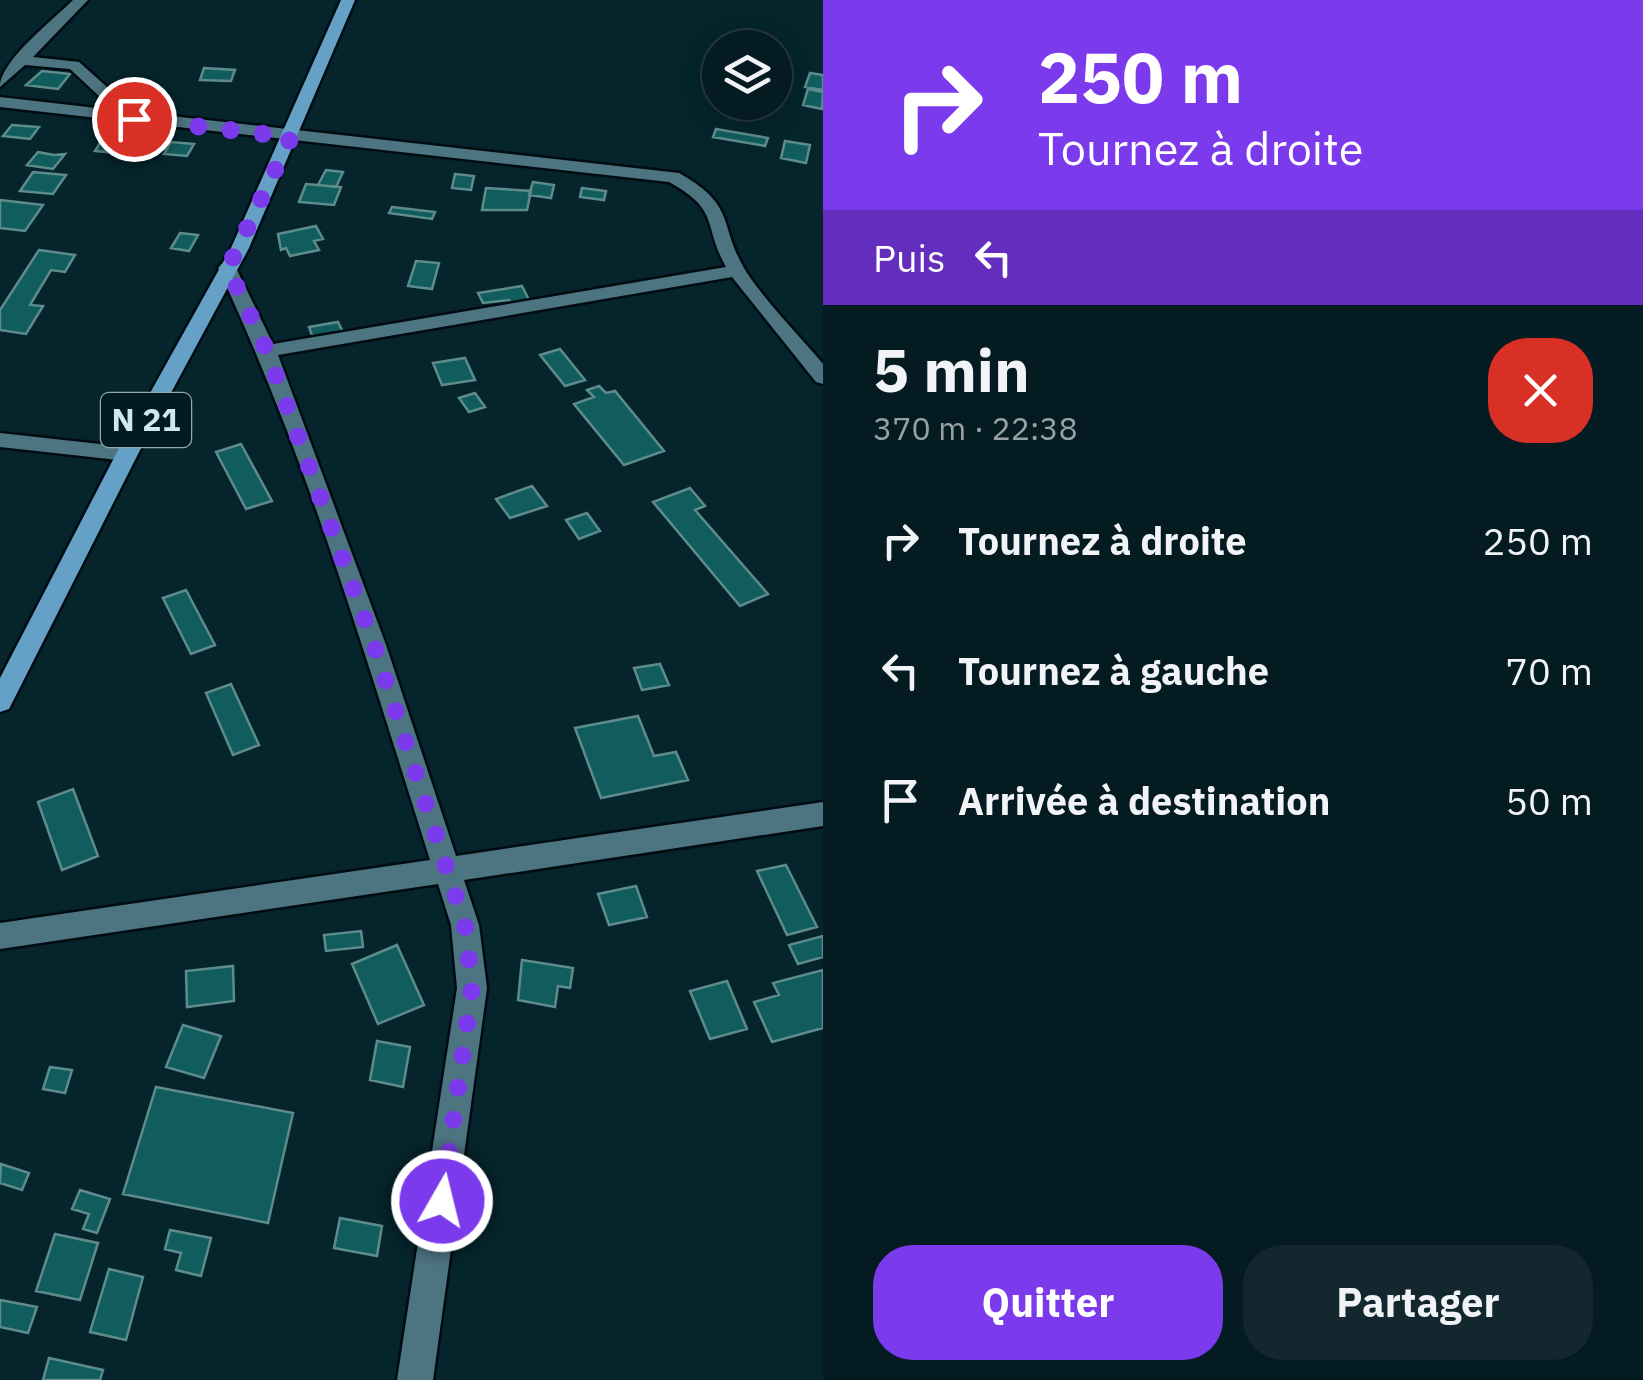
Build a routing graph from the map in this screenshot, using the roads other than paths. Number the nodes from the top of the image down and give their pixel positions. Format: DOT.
graph roads {
  1 [pos="81,0"];
  2 [pos="348,0"];
  3 [pos="20,60"];
  4 [pos="0,82"];
  5 [pos="0,102"];
  6 [pos="134,119"];
  7 [pos="291,137"];
  8 [pos="228,268"];
  9 [pos="737,270"];
  10 [pos="267,351"];
  11 [pos="823,377"];
  12 [pos="0,440"];
  13 [pos="127,454"];
  14 [pos="0,702"];
  15 [pos="823,814"];
  16 [pos="450,872"];
  17 [pos="0,936"];
  18 [pos="415,1380"];
  1 -- 3 [label="street"];
  2 -- 7 [label="main road, N 21"];
  3 -- 4 [label="street"];
  3 -- 6 [label="street"];
  5 -- 6 [label="street"];
  6 -- 7 [label="street"];
  7 -- 8 [label="main road, N 21"];
  7 -- 9 [label="street"];
  8 -- 10 [label="street"];
  8 -- 13 [label="main road, N 21"];
  9 -- 10 [label="street"];
  9 -- 11 [label="street"];
  10 -- 16 [label="street"];
  12 -- 13 [label="street"];
  13 -- 14 [label="main road, N 21"];
  15 -- 16 [label="street"];
  16 -- 17 [label="street"];
  16 -- 18 [label="street"];
}
